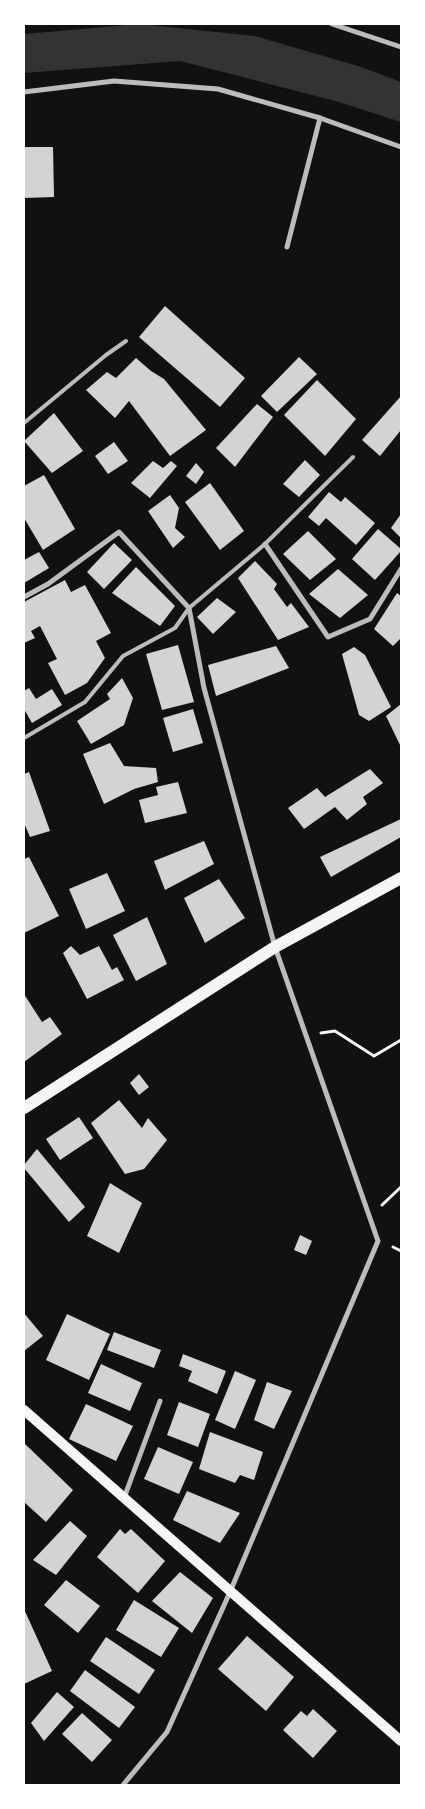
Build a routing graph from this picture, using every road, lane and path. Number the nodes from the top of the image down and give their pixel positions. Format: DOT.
graph roads {
  1 [pos="332,24"];
  2 [pos="401,48"];
  3 [pos="24,92"];
  4 [pos="320,118"];
  5 [pos="401,147"];
  6 [pos="288,247"];
  7 [pos="126,341"];
  8 [pos="24,423"];
  9 [pos="353,457"];
  10 [pos="265,544"];
  11 [pos="401,569"];
  12 [pos="24,597"];
  13 [pos="189,608"];
  14 [pos="24,738"];
  15 [pos="401,878"];
  16 [pos="275,947"];
  17 [pos="306,1036"];
  18 [pos="401,1040"];
  19 [pos="24,1108"];
  20 [pos="401,1187"];
  21 [pos="369,1217"];
  22 [pos="160,1401"];
  23 [pos="24,1410"];
  24 [pos="124,1498"];
  25 [pos="230,1592"];
  26 [pos="401,1741"];
  27 [pos="123,1785"];
  1 -- 2 [label="street"];
  3 -- 4 [label="street"];
  4 -- 5 [label="street"];
  4 -- 6 [label="street"];
  7 -- 8 [label="lane"];
  9 -- 10 [label="lane"];
  10 -- 11 [label="street"];
  10 -- 13 [label="lane"];
  12 -- 13 [label="street"];
  13 -- 14 [label="lane"];
  13 -- 16 [label="street"];
  15 -- 16 [label="main road"];
  16 -- 17 [label="street"];
  16 -- 19 [label="main road"];
  17 -- 18 [label="path"];
  17 -- 21 [label="street"];
  20 -- 21 [label="path"];
  21 -- 25 [label="street"];
  22 -- 24 [label="street"];
  23 -- 24 [label="main road"];
  24 -- 25 [label="main road"];
  25 -- 26 [label="main road"];
  25 -- 27 [label="street"];
}
